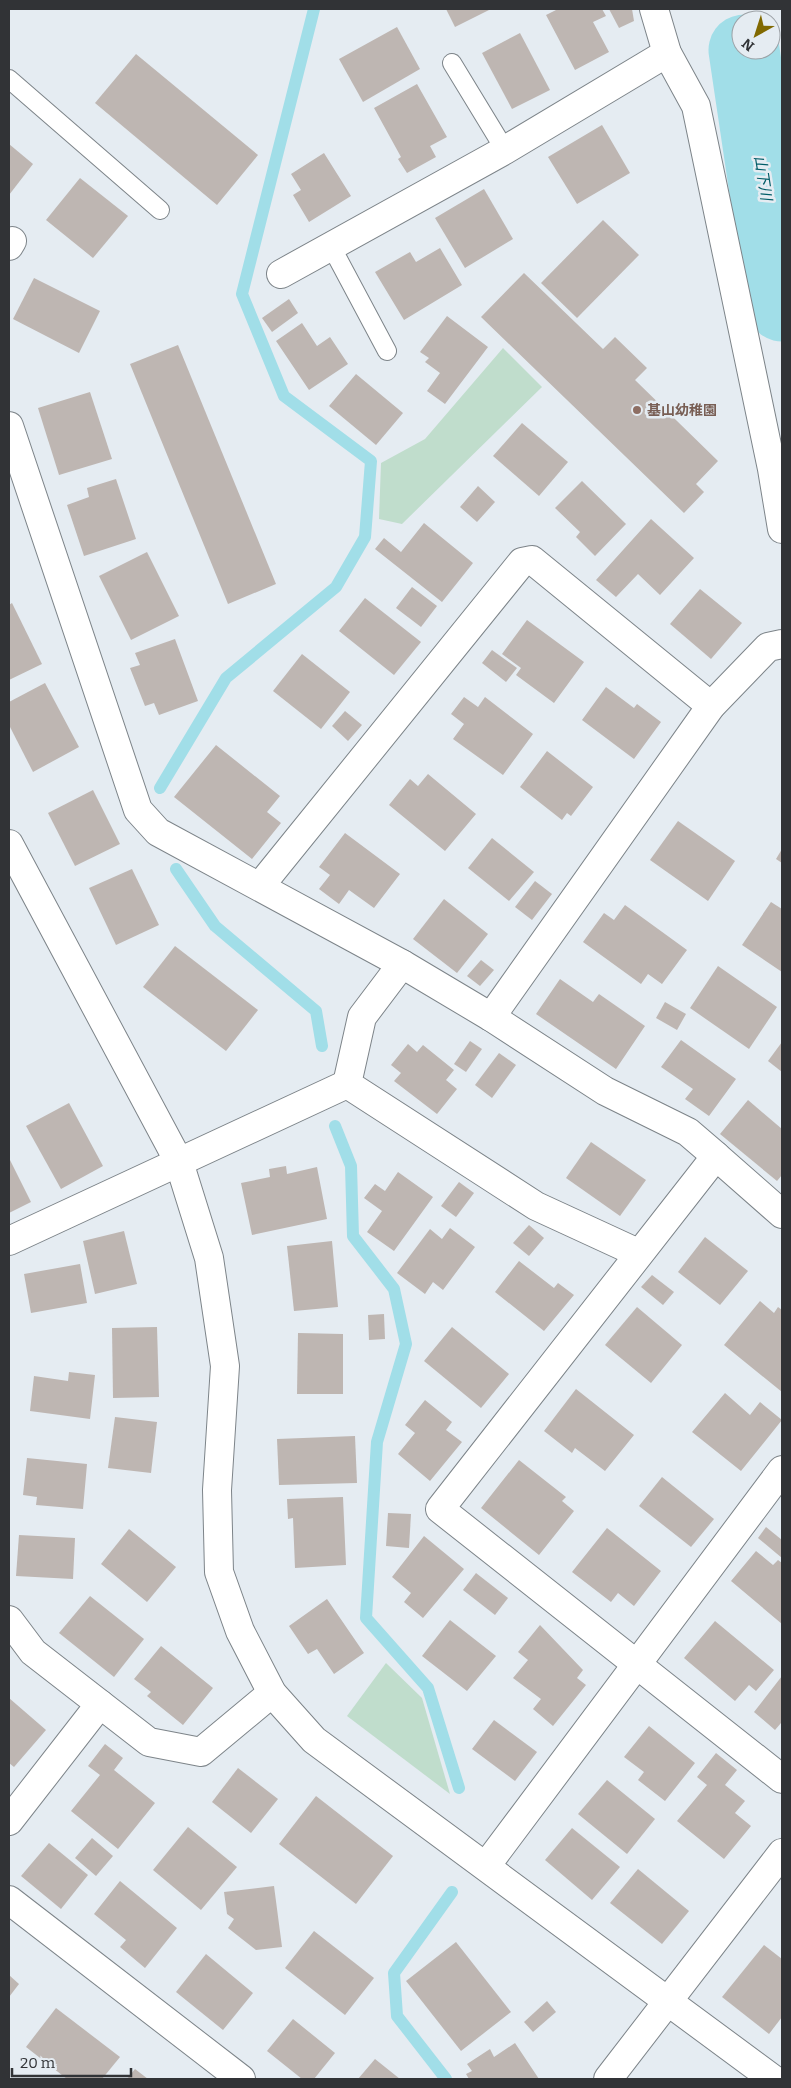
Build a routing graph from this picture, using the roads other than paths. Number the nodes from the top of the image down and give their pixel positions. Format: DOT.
graph roads {
  1 [pos="654,9"];
  2 [pos="668,53"];
  3 [pos="452,63"];
  4 [pos="9,79"];
  5 [pos="505,150"];
  6 [pos="160,210"];
  7 [pos="331,246"];
  8 [pos="281,274"];
  9 [pos="387,351"];
  10 [pos="9,426"];
  11 [pos="782,530"];
  12 [pos="782,644"];
  13 [pos="712,706"];
  14 [pos="9,844"];
  15 [pos="260,886"];
  16 [pos="402,964"];
  17 [pos="491,1017"];
  18 [pos="347,1084"];
  19 [pos="716,1156"];
  20 [pos="179,1162"];
  21 [pos="782,1214"];
  22 [pos="9,1241"];
  23 [pos="638,1253"];
  24 [pos="782,1470"];
  25 [pos="9,1620"];
  26 [pos="636,1664"];
  27 [pos="272,1693"];
  28 [pos="100,1704"];
  29 [pos="782,1779"];
  30 [pos="9,1821"];
  31 [pos="782,1853"];
  32 [pos="486,1866"];
  33 [pos="9,1900"];
  34 [pos="670,2002"];
  35 [pos="241,2079"];
  36 [pos="608,2079"];
  37 [pos="773,2079"];
  1 -- 2 [label="street"];
  2 -- 5 [label="street"];
  2 -- 11 [label="street"];
  3 -- 5 [label="lane"];
  4 -- 6 [label="lane"];
  5 -- 7 [label="street"];
  7 -- 8 [label="street"];
  7 -- 9 [label="lane"];
  10 -- 15 [label="street"];
  12 -- 13 [label="street"];
  13 -- 15 [label="street"];
  13 -- 17 [label="street"];
  14 -- 20 [label="street"];
  15 -- 16 [label="street"];
  16 -- 17 [label="street"];
  16 -- 18 [label="street"];
  17 -- 19 [label="street"];
  18 -- 20 [label="street"];
  18 -- 23 [label="street"];
  19 -- 21 [label="street"];
  19 -- 23 [label="street"];
  20 -- 22 [label="street"];
  20 -- 27 [label="street"];
  23 -- 26 [label="street"];
  24 -- 26 [label="street"];
  25 -- 28 [label="street"];
  26 -- 29 [label="street"];
  26 -- 32 [label="street"];
  27 -- 28 [label="street"];
  27 -- 32 [label="street"];
  28 -- 30 [label="street"];
  31 -- 34 [label="street"];
  32 -- 34 [label="street"];
  33 -- 35 [label="street"];
  34 -- 36 [label="street"];
  34 -- 37 [label="street"];
}
